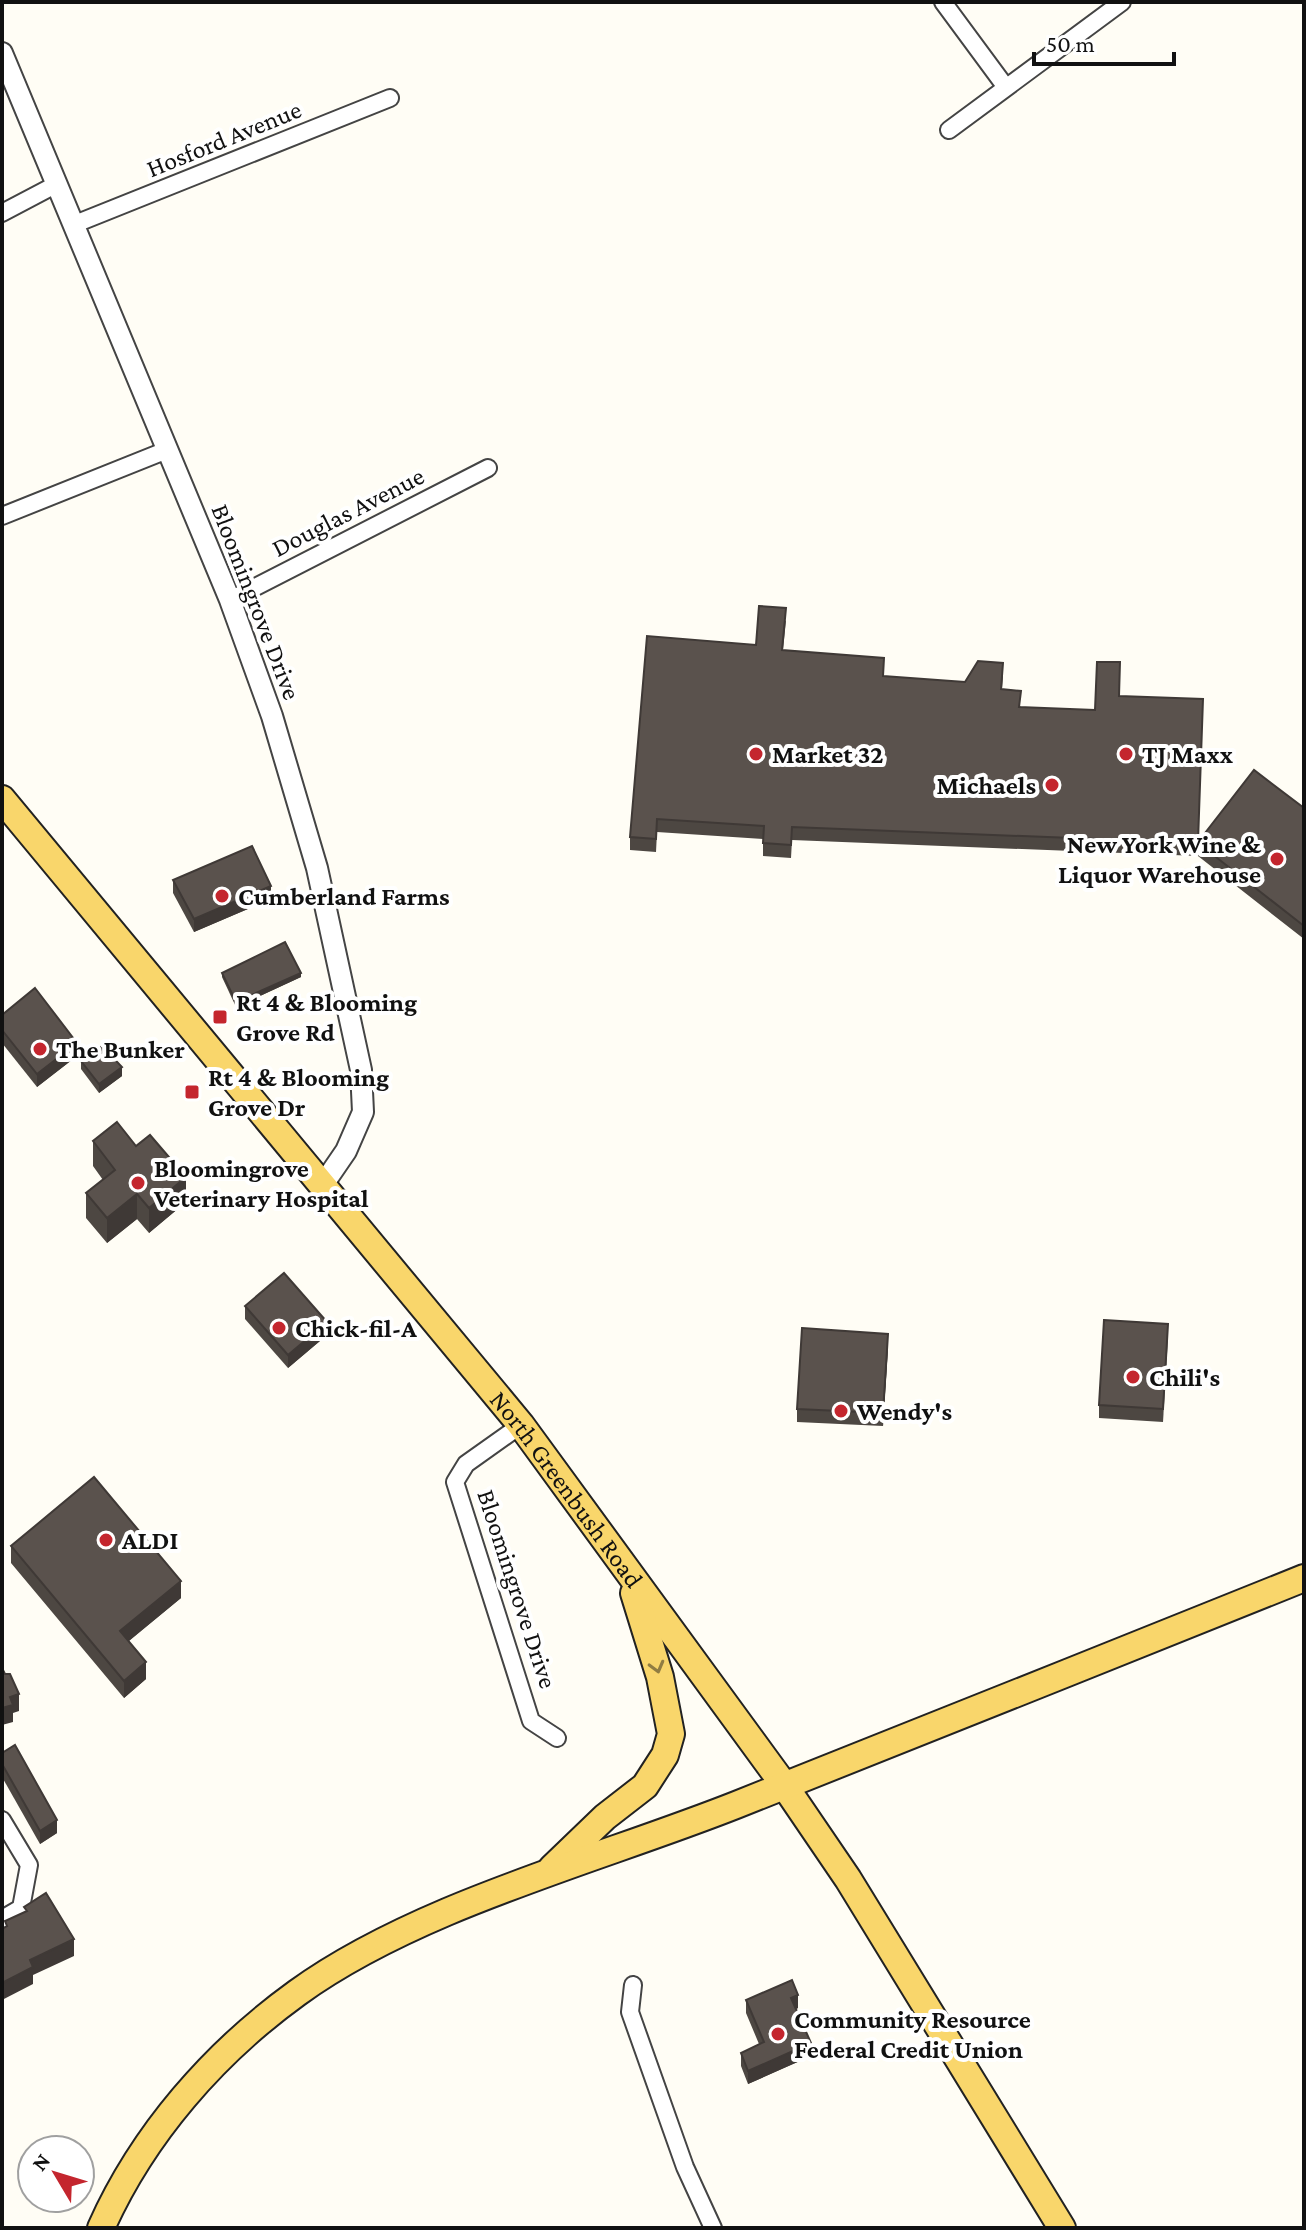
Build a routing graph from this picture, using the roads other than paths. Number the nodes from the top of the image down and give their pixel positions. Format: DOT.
graph roads {
  1 [pos="943,2"];
  2 [pos="1122,2"];
  3 [pos="2,53"];
  4 [pos="1005,86"];
  5 [pos="390,98"];
  6 [pos="949,130"];
  7 [pos="57,184"];
  8 [pos="2,213"];
  9 [pos="75,224"];
  10 [pos="167,450"];
  11 [pos="488,468"];
  12 [pos="2,516"];
  13 [pos="230,600"];
  14 [pos="2,799"];
  15 [pos="322,1186"];
  16 [pos="521,1425"];
  17 [pos="625,1566"];
  18 [pos="1304,1578"];
  19 [pos="557,1738"];
  20 [pos="784,1785"];
  21 [pos="2,1820"];
  22 [pos="542,1877"];
  23 [pos="2,1919"];
  24 [pos="633,1985"];
  25 [pos="101,2228"];
  26 [pos="713,2228"];
  27 [pos="1062,2228"];
  1 -- 4 [label="street"];
  2 -- 4 [label="street"];
  3 -- 7 [label="street, Bloomingrove Drive"];
  4 -- 6 [label="street"];
  5 -- 9 [label="street, Hosford Avenue"];
  7 -- 8 [label="street"];
  7 -- 9 [label="street, Bloomingrove Drive"];
  9 -- 10 [label="street, Bloomingrove Drive"];
  10 -- 12 [label="street"];
  10 -- 13 [label="street, Bloomingrove Drive"];
  11 -- 13 [label="street, Douglas Avenue"];
  13 -- 15 [label="street, Bloomingrove Drive"];
  14 -- 15 [label="main road, North Greenbush Road"];
  15 -- 16 [label="main road, North Greenbush Road"];
  16 -- 17 [label="main road, North Greenbush Road"];
  16 -- 19 [label="street, Bloomingrove Drive"];
  17 -- 20 [label="main road, North Greenbush Road"];
  17 -- 22 [label="main road, one-way"];
  18 -- 20 [label="main road"];
  20 -- 22 [label="main road"];
  20 -- 27 [label="main road, North Greenbush Road"];
  21 -- 23 [label="street"];
  22 -- 25 [label="main road"];
  24 -- 26 [label="street"];
}
